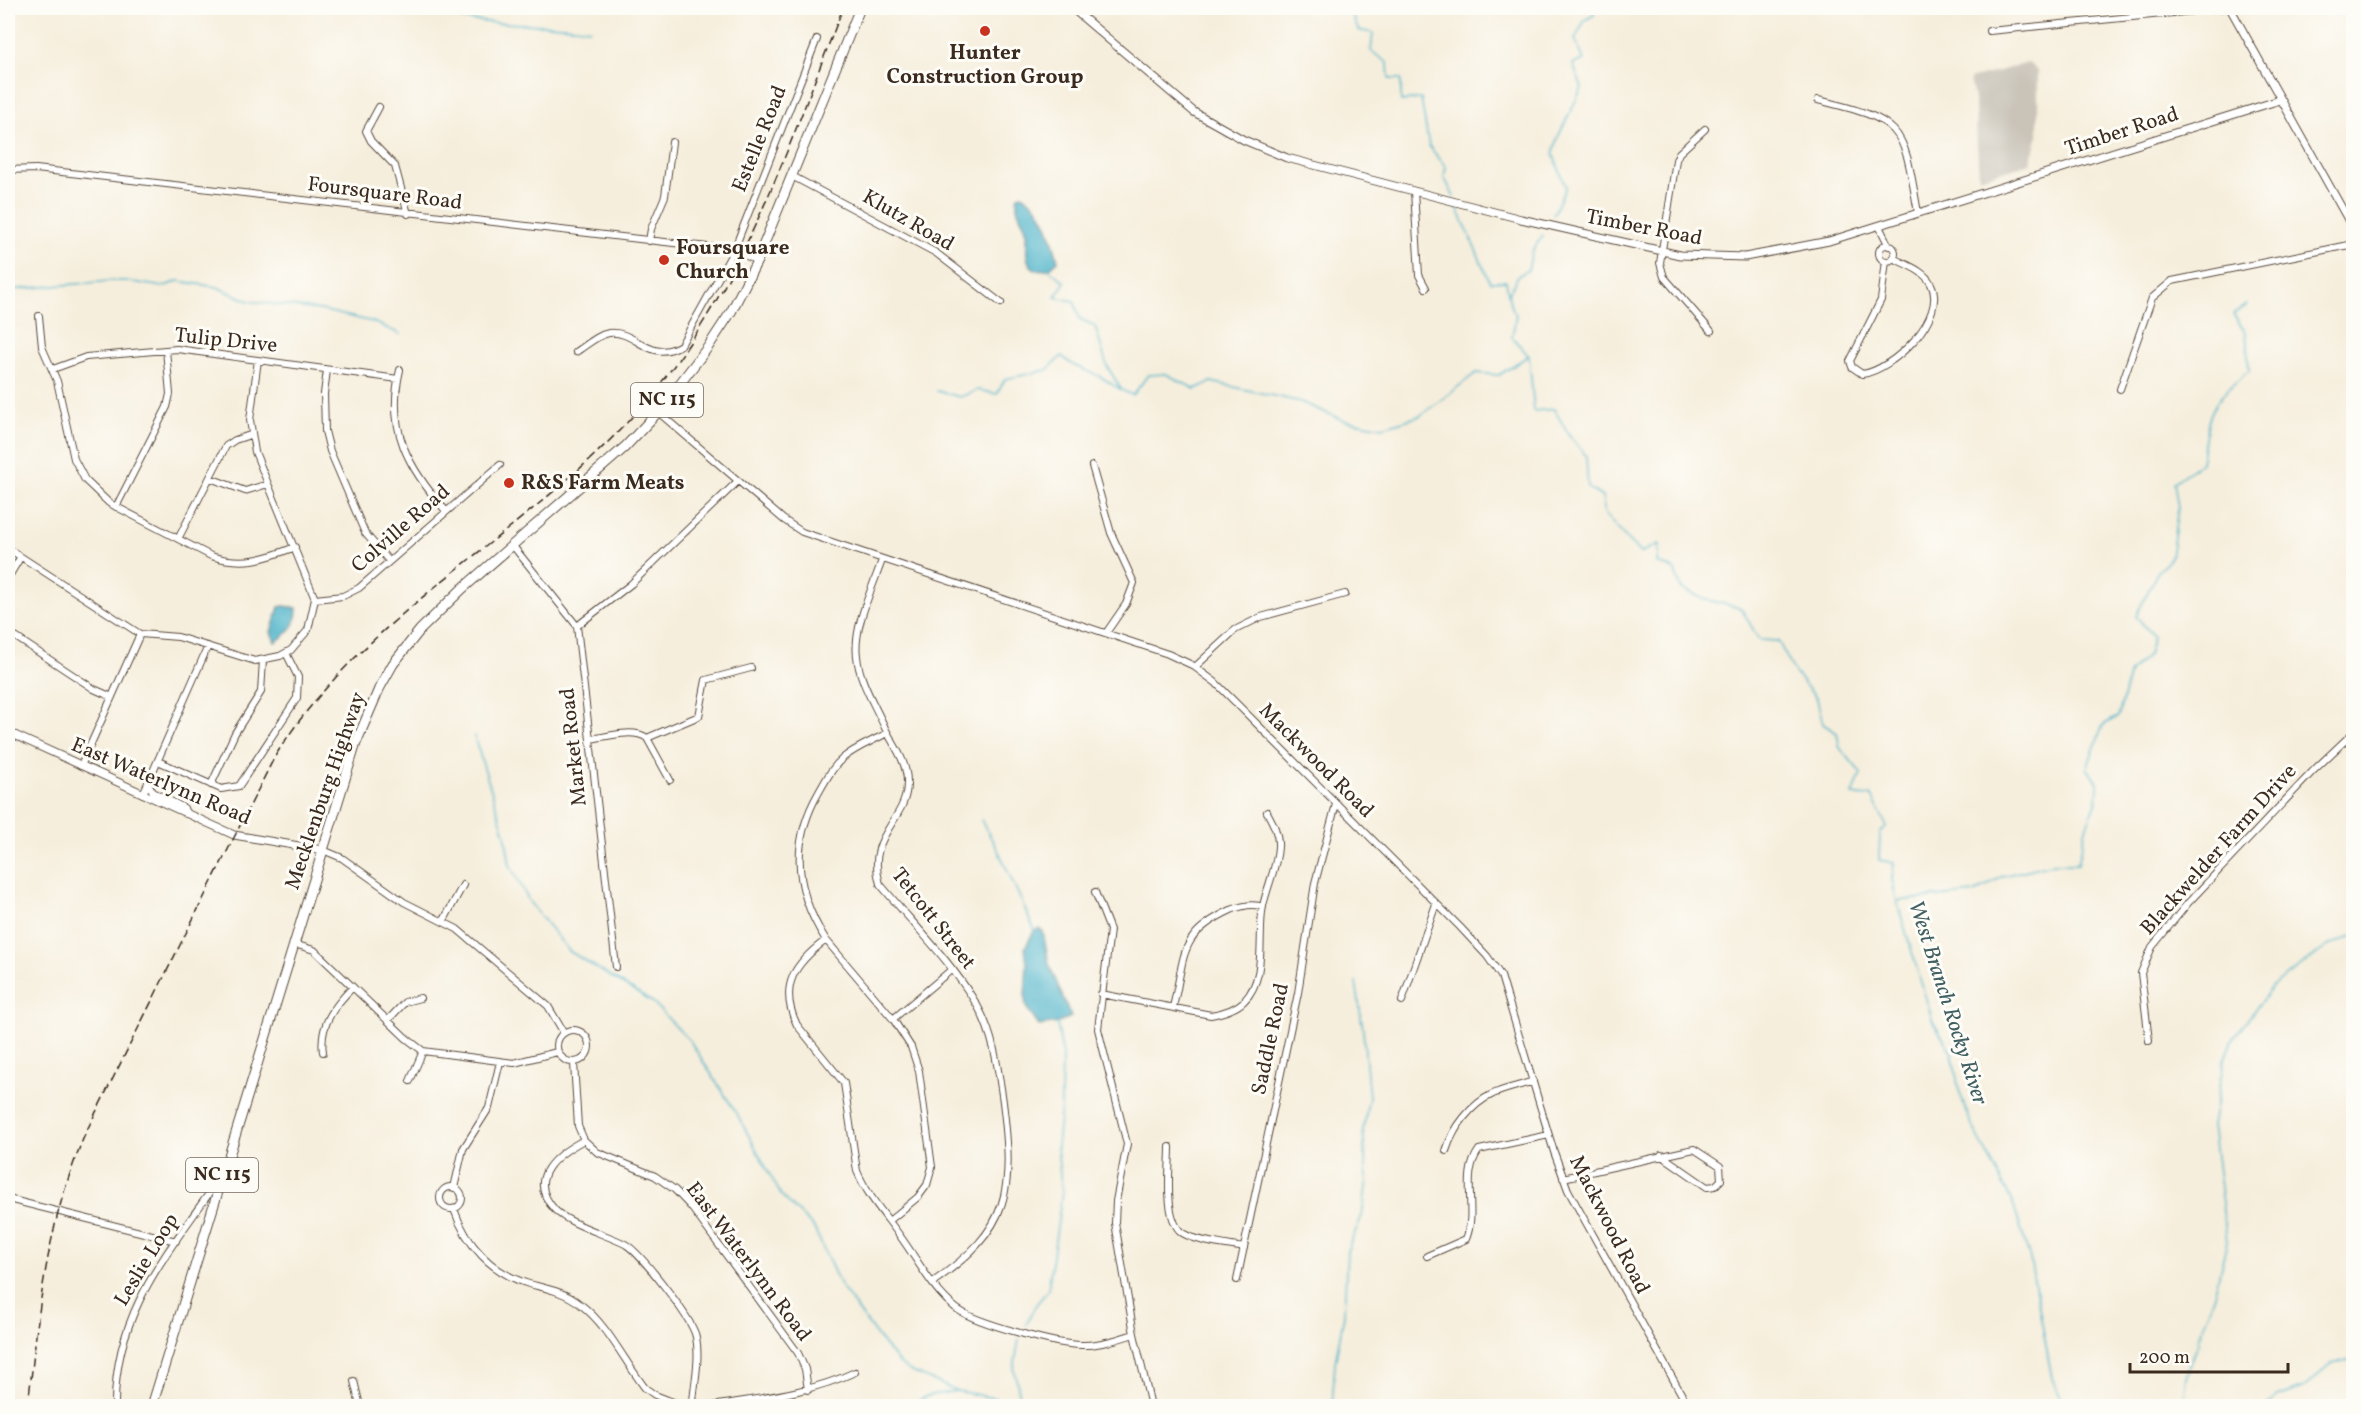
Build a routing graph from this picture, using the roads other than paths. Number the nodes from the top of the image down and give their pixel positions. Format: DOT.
graph roads {
  1 [pos="860,8"];
  2 [pos="1072,8"];
  3 [pos="2224,8"];
  4 [pos="2230,8"];
  5 [pos="1989,31"];
  6 [pos="818,39"];
  7 [pos="1818,100"];
  8 [pos="2280,100"];
  9 [pos="379,107"];
  10 [pos="1705,129"];
  11 [pos="672,141"];
  12 [pos="8,170"];
  13 [pos="792,176"];
  14 [pos="1414,191"];
  15 [pos="1918,213"];
  16 [pos="408,214"];
  17 [pos="1880,229"];
  18 [pos="2354,230"];
  19 [pos="649,240"];
  20 [pos="2354,244"];
  21 [pos="1889,246"];
  22 [pos="1882,247"];
  23 [pos="734,250"];
  24 [pos="1661,252"];
  25 [pos="1890,260"];
  26 [pos="757,261"];
  27 [pos="1426,288"];
  28 [pos="1001,303"];
  29 [pos="39,316"];
  30 [pos="1711,331"];
  31 [pos="166,350"];
  32 [pos="576,352"];
  33 [pos="258,360"];
  34 [pos="53,369"];
  35 [pos="327,370"];
  36 [pos="400,370"];
  37 [pos="398,380"];
  38 [pos="2120,389"];
  39 [pos="658,412"];
  40 [pos="250,435"];
  41 [pos="500,465"];
  42 [pos="1092,466"];
  43 [pos="210,478"];
  44 [pos="738,481"];
  45 [pos="268,484"];
  46 [pos="116,507"];
  47 [pos="446,512"];
  48 [pos="178,539"];
  49 [pos="513,546"];
  50 [pos="295,547"];
  51 [pos="9,549"];
  52 [pos="20,558"];
  53 [pos="882,560"];
  54 [pos="388,561"];
  55 [pos="8,578"];
  56 [pos="1345,594"];
  57 [pos="315,599"];
  58 [pos="577,626"];
  59 [pos="8,632"];
  60 [pos="1106,633"];
  61 [pos="140,634"];
  62 [pos="208,646"];
  63 [pos="286,653"];
  64 [pos="263,660"];
  65 [pos="1195,667"];
  66 [pos="751,668"];
  67 [pos="112,697"];
  68 [pos="8,732"];
  69 [pos="2354,732"];
  70 [pos="887,733"];
  71 [pos="647,738"];
  72 [pos="590,739"];
  73 [pos="158,761"];
  74 [pos="81,766"];
  75 [pos="670,780"];
  76 [pos="149,785"];
  77 [pos="211,785"];
  78 [pos="143,794"];
  79 [pos="1336,804"];
  80 [pos="1267,812"];
  81 [pos="186,814"];
  82 [pos="323,850"];
  83 [pos="463,885"];
  84 [pos="1095,892"];
  85 [pos="1436,904"];
  86 [pos="1263,907"];
  87 [pos="443,922"];
  88 [pos="826,940"];
  89 [pos="294,944"];
  90 [pos="616,967"];
  91 [pos="951,970"];
  92 [pos="354,987"];
  93 [pos="1101,994"];
  94 [pos="420,998"];
  95 [pos="1402,1001"];
  96 [pos="1173,1006"];
  97 [pos="893,1019"];
  98 [pos="388,1020"];
  99 [pos="564,1033"];
  100 [pos="2149,1041"];
  101 [pos="423,1051"];
  102 [pos="323,1052"];
  103 [pos="557,1052"];
  104 [pos="500,1062"];
  105 [pos="574,1063"];
  106 [pos="410,1081"];
  107 [pos="1533,1081"];
  108 [pos="1549,1135"];
  109 [pos="584,1140"];
  110 [pos="1170,1147"];
  111 [pos="1446,1151"];
  112 [pos="1661,1155"];
  113 [pos="223,1173"];
  114 [pos="1563,1178"];
  115 [pos="454,1188"];
  116 [pos="8,1199"];
  117 [pos="454,1209"];
  118 [pos="889,1221"];
  119 [pos="176,1241"];
  120 [pos="1244,1248"];
  121 [pos="1427,1256"];
  122 [pos="1237,1280"];
  123 [pos="933,1282"];
  124 [pos="1134,1334"];
  125 [pos="855,1372"];
  126 [pos="354,1381"];
  127 [pos="808,1390"];
  128 [pos="693,1401"];
  129 [pos="115,1407"];
  130 [pos="152,1407"];
  131 [pos="360,1407"];
  132 [pos="401,1407"];
  133 [pos="411,1407"];
  134 [pos="683,1407"];
  135 [pos="701,1407"];
  136 [pos="713,1407"];
  137 [pos="1151,1407"];
  138 [pos="1688,1407"];
  1 -- 13 [label="main road, Mecklenburg Highway / NC 115"];
  2 -- 14 [label="street, Timber Road"];
  3 -- 5 [label="street"];
  4 -- 8 [label="street"];
  6 -- 23 [label="street, Estelle Road"];
  7 -- 15 [label="street"];
  8 -- 15 [label="street, Timber Road"];
  8 -- 18 [label="street"];
  9 -- 16 [label="street"];
  10 -- 24 [label="street"];
  11 -- 19 [label="street"];
  12 -- 16 [label="street, Foursquare Road"];
  13 -- 26 [label="main road, Mecklenburg Highway / NC 115"];
  13 -- 28 [label="street, Klutz Road"];
  14 -- 24 [label="street, Timber Road"];
  14 -- 27 [label="street"];
  15 -- 17 [label="street, Timber Road"];
  16 -- 19 [label="street, Foursquare Road"];
  17 -- 21 [label="street"];
  17 -- 22 [label="street"];
  17 -- 24 [label="street, Timber Road"];
  19 -- 23 [label="street, Foursquare Road"];
  20 -- 38 [label="street"];
  21 -- 22 [label="street"];
  21 -- 25 [label="street"];
  22 -- 25 [label="street"];
  23 -- 26 [label="street, Foursquare Road"];
  23 -- 32 [label="street, Estelle Road"];
  24 -- 30 [label="street"];
  25 -- 25 [label="street"];
  26 -- 39 [label="main road, Mecklenburg Highway / NC 115"];
  29 -- 34 [label="street"];
  31 -- 33 [label="street, Tulip Drive"];
  31 -- 34 [label="street, Tulip Drive"];
  31 -- 46 [label="street"];
  33 -- 35 [label="street, Tulip Drive"];
  33 -- 40 [label="street"];
  34 -- 46 [label="street"];
  35 -- 37 [label="street, Tulip Drive"];
  35 -- 54 [label="street"];
  36 -- 37 [label="street"];
  37 -- 47 [label="street"];
  39 -- 44 [label="street, Mackwood Road"];
  39 -- 49 [label="main road, Mecklenburg Highway / NC 115"];
  40 -- 43 [label="street"];
  40 -- 45 [label="street"];
  41 -- 47 [label="street, Colville Road"];
  42 -- 60 [label="street"];
  43 -- 45 [label="street"];
  43 -- 48 [label="street"];
  44 -- 53 [label="street, Mackwood Road"];
  44 -- 58 [label="street"];
  45 -- 50 [label="street"];
  46 -- 48 [label="street"];
  47 -- 54 [label="street, Colville Road"];
  48 -- 50 [label="street"];
  49 -- 58 [label="street"];
  49 -- 82 [label="main road, Mecklenburg Highway / NC 115"];
  50 -- 57 [label="street"];
  51 -- 52 [label="street"];
  52 -- 55 [label="street"];
  52 -- 61 [label="street"];
  53 -- 60 [label="street, Mackwood Road"];
  53 -- 70 [label="street, Tetcott Street"];
  54 -- 57 [label="street, Colville Road"];
  56 -- 65 [label="street"];
  57 -- 63 [label="street"];
  58 -- 72 [label="street, Market Road"];
  59 -- 67 [label="street"];
  60 -- 65 [label="street, Mackwood Road"];
  61 -- 62 [label="street"];
  61 -- 67 [label="street"];
  62 -- 64 [label="street"];
  62 -- 73 [label="street"];
  63 -- 64 [label="street"];
  63 -- 77 [label="street"];
  64 -- 77 [label="street"];
  65 -- 79 [label="street, Mackwood Road"];
  66 -- 71 [label="street"];
  67 -- 74 [label="street"];
  68 -- 74 [label="street, East Waterlynn Road"];
  69 -- 100 [label="street, Blackwelder Farm Drive"];
  70 -- 88 [label="street"];
  70 -- 91 [label="street, Tetcott Street"];
  71 -- 72 [label="street"];
  71 -- 75 [label="street"];
  72 -- 90 [label="street, Market Road"];
  73 -- 76 [label="street"];
  73 -- 77 [label="street"];
  74 -- 78 [label="street, East Waterlynn Road"];
  76 -- 78 [label="street"];
  76 -- 81 [label="street"];
  78 -- 81 [label="street, East Waterlynn Road"];
  79 -- 85 [label="street, Mackwood Road"];
  79 -- 120 [label="street, Saddle Road"];
  80 -- 86 [label="street"];
  81 -- 82 [label="street, East Waterlynn Road"];
  82 -- 87 [label="street, East Waterlynn Road"];
  82 -- 89 [label="main road, Mecklenburg Highway / NC 115"];
  83 -- 87 [label="street"];
  84 -- 93 [label="street"];
  85 -- 95 [label="street"];
  85 -- 107 [label="street, Mackwood Road"];
  86 -- 96 [label="street"];
  86 -- 96 [label="street"];
  87 -- 99 [label="street, East Waterlynn Road"];
  88 -- 97 [label="street"];
  88 -- 118 [label="street"];
  89 -- 92 [label="street"];
  89 -- 113 [label="main road, Mecklenburg Highway / NC 115"];
  91 -- 97 [label="street"];
  91 -- 123 [label="street, Tetcott Street"];
  92 -- 98 [label="street"];
  92 -- 102 [label="street"];
  93 -- 96 [label="street"];
  93 -- 124 [label="street"];
  94 -- 98 [label="street"];
  97 -- 118 [label="street"];
  98 -- 101 [label="street"];
  99 -- 103 [label="street"];
  99 -- 105 [label="street"];
  101 -- 104 [label="street"];
  101 -- 106 [label="street"];
  103 -- 104 [label="street"];
  103 -- 105 [label="street"];
  104 -- 115 [label="street"];
  105 -- 109 [label="street"];
  107 -- 108 [label="street, Mackwood Road"];
  107 -- 111 [label="street"];
  108 -- 114 [label="street, Mackwood Road"];
  108 -- 121 [label="street"];
  109 -- 127 [label="street, East Waterlynn Road"];
  109 -- 128 [label="street"];
  110 -- 120 [label="street"];
  112 -- 112 [label="street"];
  112 -- 114 [label="street"];
  113 -- 119 [label="street, Leslie Loop"];
  113 -- 130 [label="main road, Mecklenburg Highway / NC 115"];
  114 -- 138 [label="street, Mackwood Road"];
  115 -- 117 [label="street"];
  115 -- 117 [label="street"];
  116 -- 119 [label="street"];
  117 -- 134 [label="street"];
  118 -- 123 [label="street"];
  119 -- 129 [label="street, Leslie Loop"];
  120 -- 122 [label="street, Saddle Road"];
  123 -- 124 [label="street"];
  124 -- 137 [label="street"];
  125 -- 127 [label="street"];
  126 -- 131 [label="street"];
  127 -- 136 [label="street"];
  128 -- 134 [label="street"];
  128 -- 135 [label="street"];
  132 -- 133 [label="street"];
}
